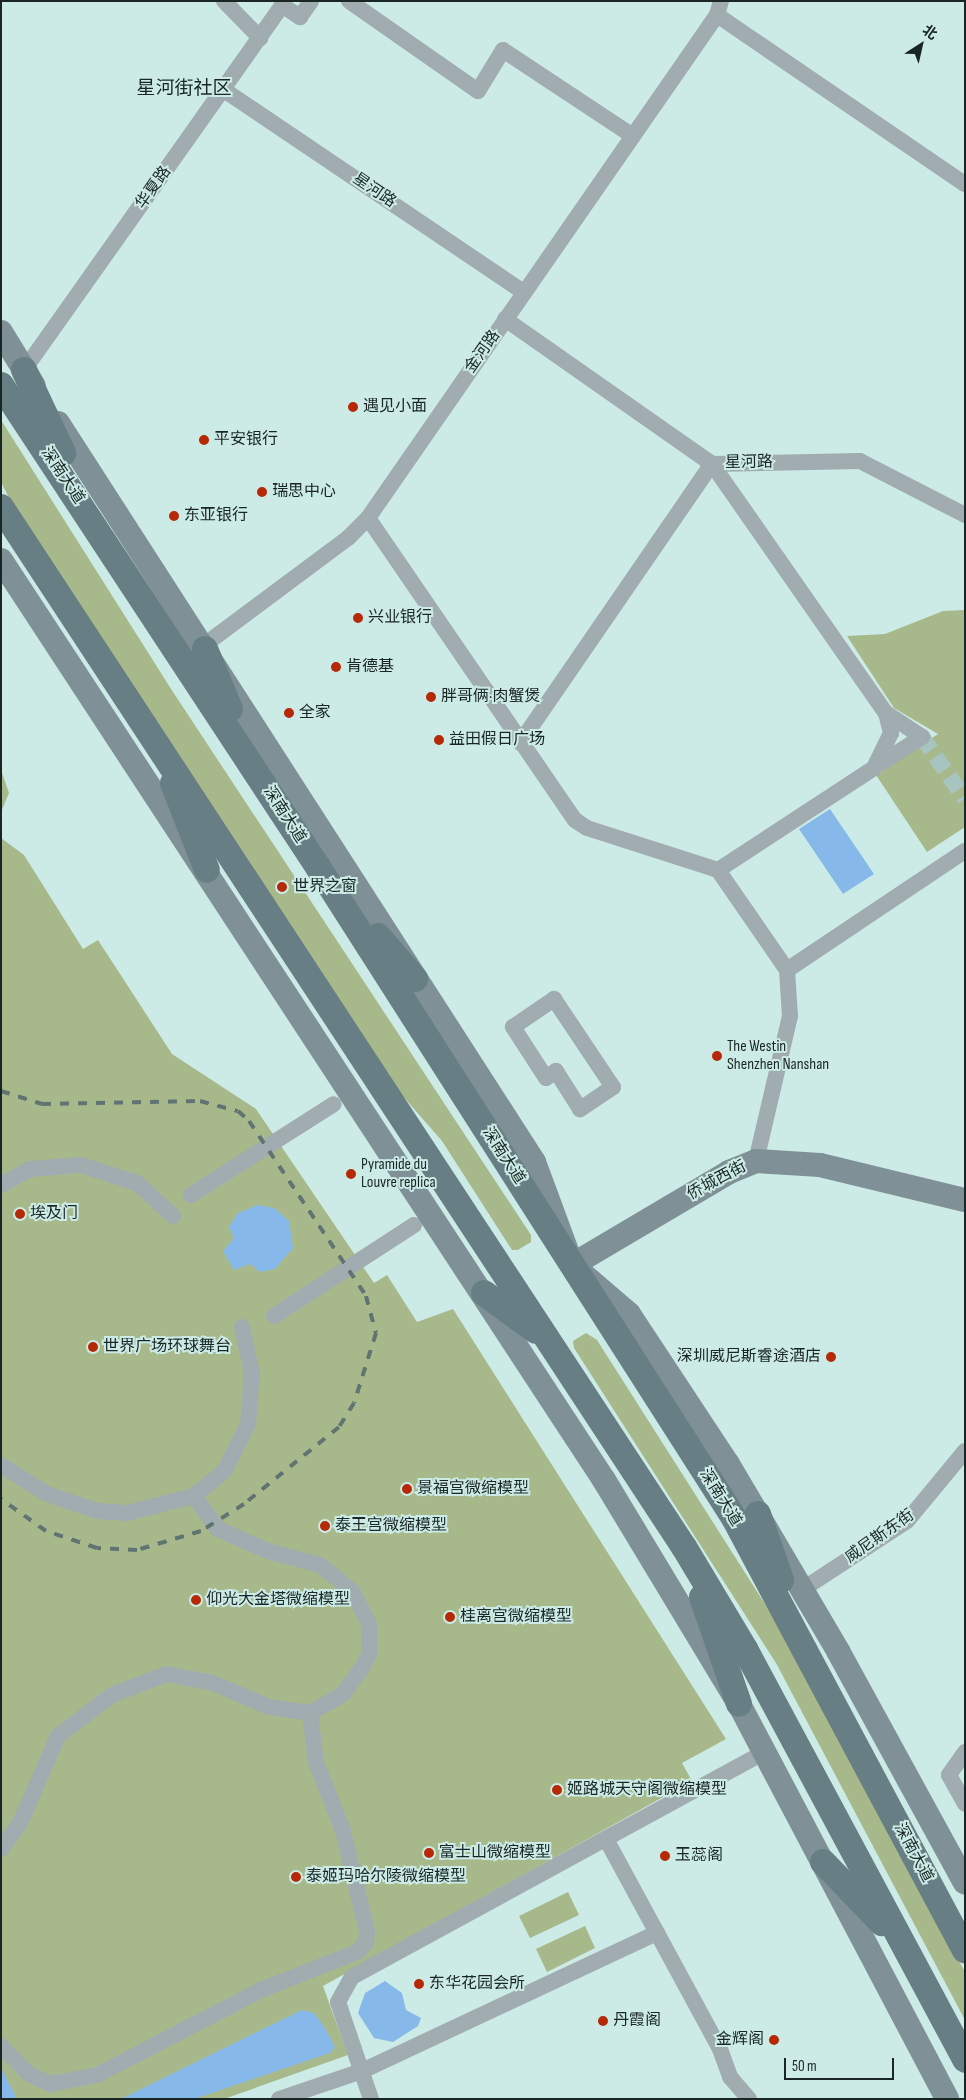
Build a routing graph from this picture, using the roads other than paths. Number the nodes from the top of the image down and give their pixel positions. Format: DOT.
graph roads {
  1 [pos="224,1"];
  2 [pos="311,1"];
  3 [pos="349,1"];
  4 [pos="719,8"];
  5 [pos="260,38"];
  6 [pos="224,90"];
  7 [pos="633,136"];
  8 [pos="965,184"];
  9 [pos="524,292"];
  10 [pos="505,319"];
  11 [pos="1,332"];
  12 [pos="24,370"];
  13 [pos="1,385"];
  14 [pos="712,464"];
  15 [pos="1,507"];
  16 [pos="965,514"];
  17 [pos="368,518"];
  18 [pos="1,560"];
  19 [pos="119,560"];
  20 [pos="204,648"];
  21 [pos="886,714"];
  22 [pos="153,734"];
  23 [pos="520,743"];
  24 [pos="874,768"];
  25 [pos="256,772"];
  26 [pos="965,851"];
  27 [pos="318,867"];
  28 [pos="207,870"];
  29 [pos="718,870"];
  30 [pos="786,970"];
  31 [pos="415,979"];
  32 [pos="613,1087"];
  33 [pos="334,1104"];
  34 [pos="756,1161"];
  35 [pos="1,1185"];
  36 [pos="191,1195"];
  37 [pos="965,1200"];
  38 [pos="173,1216"];
  39 [pos="414,1225"];
  40 [pos="572,1265"];
  41 [pos="484,1293"];
  42 [pos="274,1316"];
  43 [pos="242,1327"];
  44 [pos="549,1340"];
  45 [pos="965,1450"];
  46 [pos="1,1465"];
  47 [pos="194,1496"];
  48 [pos="758,1514"];
  49 [pos="684,1547"];
  50 [pos="803,1589"];
  51 [pos="794,1624"];
  52 [pos="739,1704"];
  53 [pos="310,1713"];
  54 [pos="765,1752"];
  55 [pos="965,1752"];
  56 [pos="965,1804"];
  57 [pos="606,1839"];
  58 [pos="1,1850"];
  59 [pos="823,1862"];
  60 [pos="965,1883"];
  61 [pos="657,1934"];
  62 [pos="903,1946"];
  63 [pos="965,1950"];
  64 [pos="957,2037"];
  65 [pos="1,2046"];
  66 [pos="965,2060"];
  67 [pos="362,2071"];
  68 [pos="280,2099"];
  69 [pos="371,2099"];
  70 [pos="749,2099"];
  71 [pos="947,2099"];
  1 -- 5 [label="street"];
  2 -- 5 [label="street, 华夏路"];
  3 -- 7 [label="street"];
  4 -- 7 [label="street, 金河路"];
  4 -- 8 [label="street"];
  5 -- 6 [label="street, 华夏路"];
  6 -- 9 [label="street, 星河路"];
  6 -- 12 [label="street, 华夏路"];
  7 -- 9 [label="street, 金河路"];
  9 -- 10 [label="street, 金河路"];
  10 -- 14 [label="street, 星河路"];
  10 -- 17 [label="street, 金河路"];
  11 -- 12 [label="main road"];
  12 -- 19 [label="main road"];
  12 -- 20 [label="main road"];
  13 -- 19 [label="main road, 深南大道"];
  14 -- 16 [label="street, 星河路"];
  14 -- 21 [label="street"];
  14 -- 23 [label="street"];
  15 -- 22 [label="main road"];
  17 -- 20 [label="street, 金河路"];
  17 -- 23 [label="street"];
  18 -- 28 [label="main road"];
  19 -- 25 [label="main road, 深南大道"];
  20 -- 25 [label="main road"];
  20 -- 31 [label="main road"];
  21 -- 24 [label="street"];
  21 -- 24 [label="street"];
  22 -- 28 [label="main road"];
  22 -- 44 [label="main road"];
  23 -- 29 [label="street"];
  24 -- 29 [label="street"];
  25 -- 27 [label="main road, 深南大道"];
  26 -- 30 [label="street"];
  27 -- 31 [label="main road"];
  27 -- 40 [label="main road, 深南大道"];
  28 -- 41 [label="main road"];
  29 -- 30 [label="street"];
  30 -- 34 [label="street"];
  31 -- 40 [label="main road"];
  32 -- 32 [label="street"];
  33 -- 36 [label="street"];
  34 -- 37 [label="main road, 侨城西街"];
  34 -- 40 [label="main road, 侨城西街"];
  35 -- 38 [label="street"];
  39 -- 42 [label="street"];
  40 -- 48 [label="main road"];
  40 -- 51 [label="main road, 深南大道"];
  41 -- 44 [label="main road"];
  41 -- 52 [label="main road"];
  43 -- 47 [label="street"];
  44 -- 49 [label="main road"];
  45 -- 50 [label="street, 威尼斯东街"];
  46 -- 47 [label="street"];
  47 -- 53 [label="street"];
  48 -- 50 [label="main road"];
  48 -- 51 [label="main road"];
  49 -- 52 [label="main road"];
  49 -- 62 [label="main road"];
  50 -- 60 [label="main road"];
  51 -- 63 [label="main road, 深南大道"];
  52 -- 54 [label="main road"];
  53 -- 58 [label="street"];
  53 -- 65 [label="street"];
  54 -- 57 [label="street"];
  54 -- 59 [label="main road"];
  55 -- 56 [label="street"];
  57 -- 61 [label="street"];
  57 -- 67 [label="street"];
  59 -- 62 [label="main road"];
  59 -- 71 [label="main road"];
  61 -- 67 [label="street"];
  61 -- 70 [label="street"];
  62 -- 64 [label="main road"];
  64 -- 66 [label="main road"];
  67 -- 68 [label="street"];
  67 -- 69 [label="street"];
}
